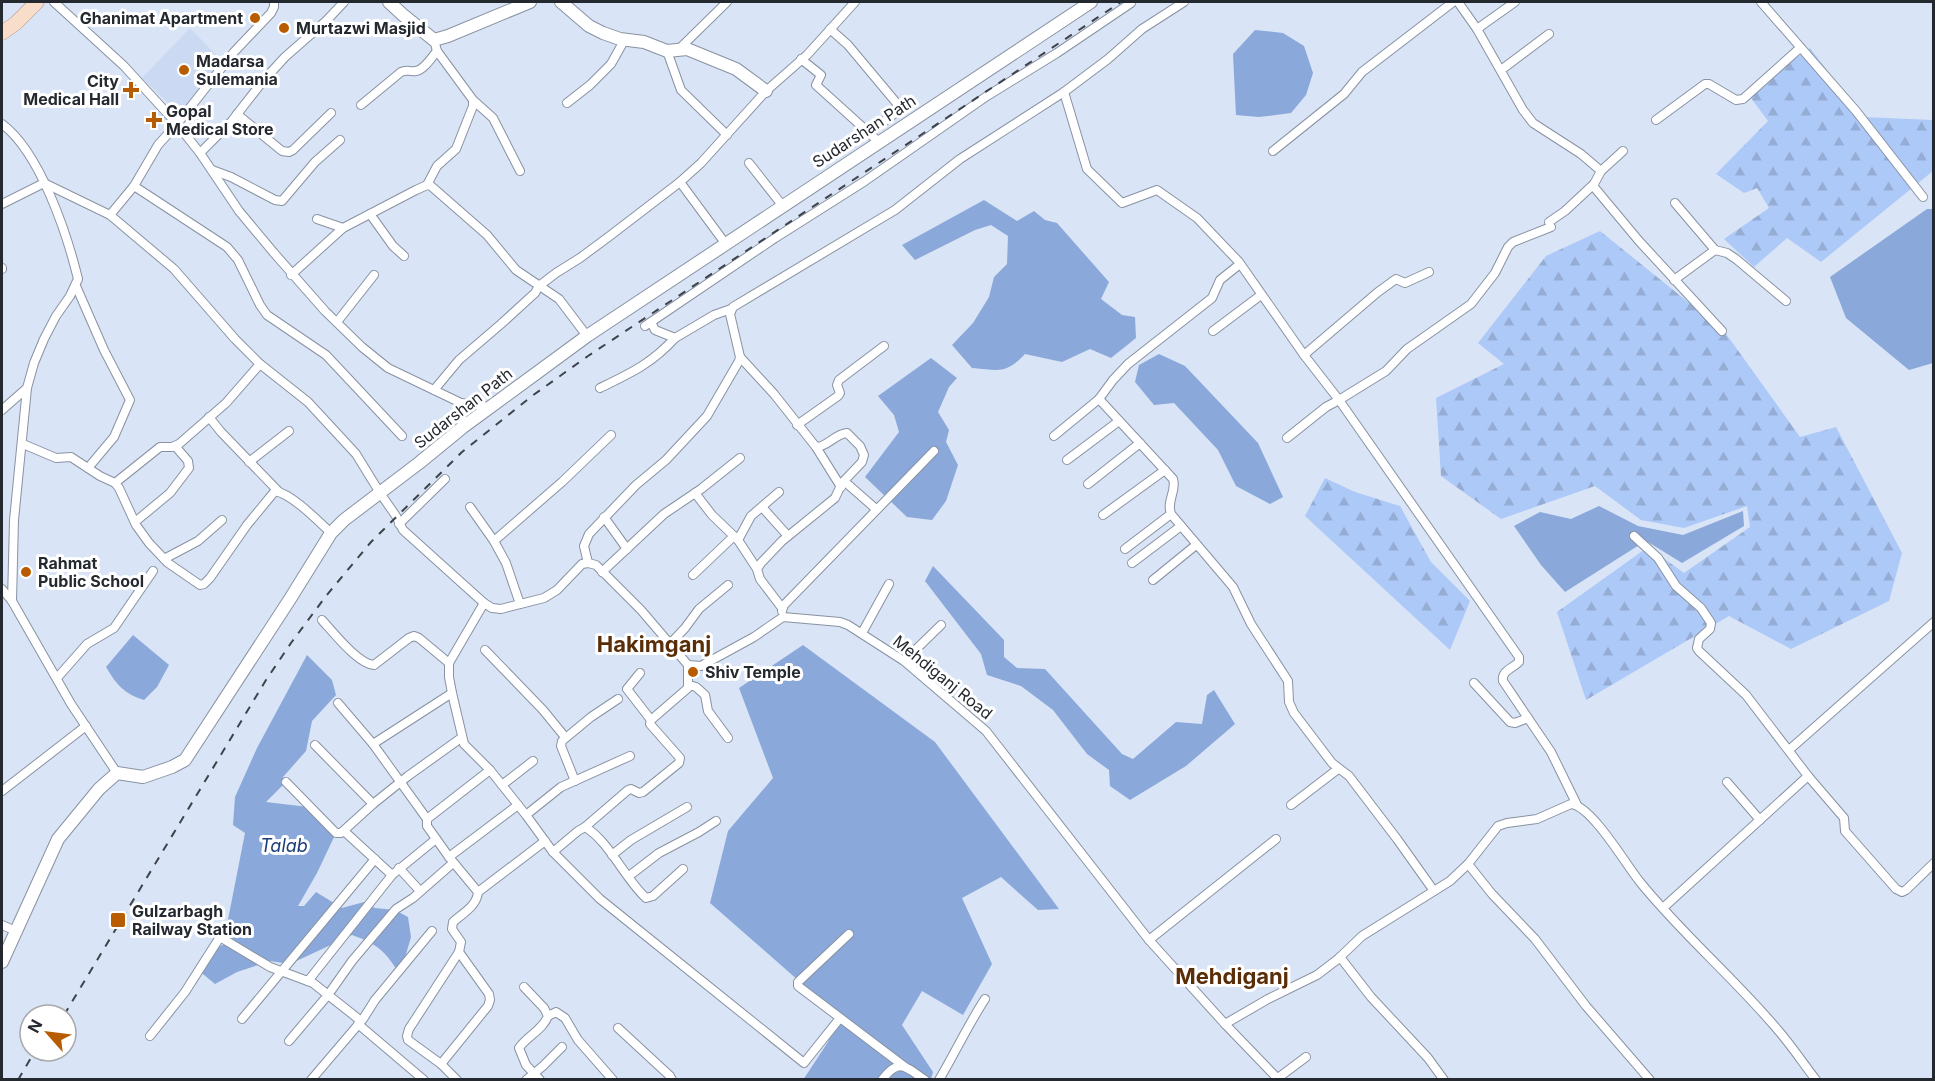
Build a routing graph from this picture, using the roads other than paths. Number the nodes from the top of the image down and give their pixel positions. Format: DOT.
graph roads {
  1 [pos="38,2"];
  2 [pos="54,2"];
  3 [pos="274,2"];
  4 [pos="344,2"];
  5 [pos="390,2"];
  6 [pos="530,2"];
  7 [pos="561,2"];
  8 [pos="727,2"];
  9 [pos="855,2"];
  10 [pos="1091,2"];
  11 [pos="1184,2"];
  12 [pos="1453,2"];
  13 [pos="1458,2"];
  14 [pos="1515,2"];
  15 [pos="1761,2"];
  16 [pos="1131,3"];
  17 [pos="830,29"];
  18 [pos="1477,29"];
  19 [pos="2,33"];
  20 [pos="1549,34"];
  21 [pos="625,39"];
  22 [pos="436,45"];
  23 [pos="1800,48"];
  24 [pos="672,50"];
  25 [pos="801,59"];
  26 [pos="1501,70"];
  27 [pos="766,91"];
  28 [pos="1064,92"];
  29 [pos="473,100"];
  30 [pos="567,103"];
  31 [pos="361,105"];
  32 [pos="331,113"];
  33 [pos="237,114"];
  34 [pos="886,119"];
  35 [pos="1656,120"];
  36 [pos="2,124"];
  37 [pos="177,124"];
  38 [pos="897,130"];
  39 [pos="869,133"];
  40 [pos="727,135"];
  41 [pos="340,140"];
  42 [pos="879,142"];
  43 [pos="1273,151"];
  44 [pos="1623,151"];
  45 [pos="200,153"];
  46 [pos="748,164"];
  47 [pos="212,170"];
  48 [pos="520,171"];
  49 [pos="1601,171"];
  50 [pos="680,182"];
  51 [pos="44,183"];
  52 [pos="1594,184"];
  53 [pos="427,185"];
  54 [pos="134,186"];
  55 [pos="1923,197"];
  56 [pos="1675,203"];
  57 [pos="2,204"];
  58 [pos="782,205"];
  59 [pos="370,214"];
  60 [pos="110,215"];
  61 [pos="317,219"];
  62 [pos="343,228"];
  63 [pos="725,243"];
  64 [pos="1715,250"];
  65 [pos="404,256"];
  66 [pos="1240,264"];
  67 [pos="1429,272"];
  68 [pos="374,274"];
  69 [pos="291,275"];
  70 [pos="1674,280"];
  71 [pos="76,286"];
  72 [pos="539,286"];
  73 [pos="1261,295"];
  74 [pos="1786,301"];
  75 [pos="731,309"];
  76 [pos="337,322"];
  77 [pos="1213,331"];
  78 [pos="1722,331"];
  79 [pos="587,336"];
  80 [pos="675,338"];
  81 [pos="884,346"];
  82 [pos="1304,355"];
  83 [pos="740,357"];
  84 [pos="260,364"];
  85 [pos="27,388"];
  86 [pos="600,388"];
  87 [pos="434,390"];
  88 [pos="1099,399"];
  89 [pos="1339,400"];
  90 [pos="461,403"];
  91 [pos="489,407"];
  92 [pos="2,410"];
  93 [pos="209,417"];
  94 [pos="1119,421"];
  95 [pos="798,425"];
  96 [pos="463,427"];
  97 [pos="289,431"];
  98 [pos="611,435"];
  99 [pos="402,436"];
  100 [pos="1054,436"];
  101 [pos="1287,438"];
  102 [pos="1140,443"];
  103 [pos="23,444"];
  104 [pos="176,447"];
  105 [pos="816,447"];
  106 [pos="934,451"];
  107 [pos="740,458"];
  108 [pos="1067,460"];
  109 [pos="249,462"];
  110 [pos="88,468"];
  111 [pos="1165,470"];
  112 [pos="445,479"];
  113 [pos="115,483"];
  114 [pos="842,484"];
  115 [pos="1089,484"];
  116 [pos="278,491"];
  117 [pos="779,492"];
  118 [pos="695,493"];
  119 [pos="380,494"];
  120 [pos="470,507"];
  121 [pos="762,507"];
  122 [pos="876,509"];
  123 [pos="1171,514"];
  124 [pos="1103,515"];
  125 [pos="604,517"];
  126 [pos="222,520"];
  127 [pos="135,522"];
  128 [pos="399,524"];
  129 [pos="1181,526"];
  130 [pos="331,533"];
  131 [pos="788,536"];
  132 [pos="1634,536"];
  133 [pos="736,538"];
  134 [pos="494,541"];
  135 [pos="1196,545"];
  136 [pos="627,549"];
  137 [pos="1125,549"];
  138 [pos="164,559"];
  139 [pos="588,563"];
  140 [pos="1132,563"];
  141 [pos="758,569"];
  142 [pos="153,571"];
  143 [pos="602,572"];
  144 [pos="693,575"];
  145 [pos="1154,580"];
  146 [pos="889,584"];
  147 [pos="728,585"];
  148 [pos="2,589"];
  149 [pos="12,601"];
  150 [pos="484,603"];
  151 [pos="520,604"];
  152 [pos="783,613"];
  153 [pos="322,620"];
  154 [pos="1934,622"];
  155 [pos="941,625"];
  156 [pos="862,633"];
  157 [pos="670,644"];
  158 [pos="485,650"];
  159 [pos="904,661"];
  160 [pos="449,663"];
  161 [pos="688,665"];
  162 [pos="640,673"];
  163 [pos="57,678"];
  164 [pos="1474,683"];
  165 [pos="689,685"];
  166 [pos="452,693"];
  167 [pos="618,699"];
  168 [pos="338,703"];
  169 [pos="1528,718"];
  170 [pos="651,720"];
  171 [pos="86,726"];
  172 [pos="565,737"];
  173 [pos="461,738"];
  174 [pos="728,738"];
  175 [pos="373,744"];
  176 [pos="315,745"];
  177 [pos="1789,750"];
  178 [pos="630,756"];
  179 [pos="533,761"];
  180 [pos="1338,769"];
  181 [pos="490,770"];
  182 [pos="117,773"];
  183 [pos="1808,776"];
  184 [pos="575,781"];
  185 [pos="286,782"];
  186 [pos="1727,782"];
  187 [pos="399,783"];
  188 [pos="502,784"];
  189 [pos="2,790"];
  190 [pos="373,804"];
  191 [pos="518,805"];
  192 [pos="1291,805"];
  193 [pos="1577,805"];
  194 [pos="687,807"];
  195 [pos="526,815"];
  196 [pos="427,819"];
  197 [pos="1760,819"];
  198 [pos="716,821"];
  199 [pos="585,827"];
  200 [pos="344,831"];
  201 [pos="436,838"];
  202 [pos="1276,839"];
  203 [pos="545,842"];
  204 [pos="553,852"];
  205 [pos="612,855"];
  206 [pos="375,859"];
  207 [pos="451,860"];
  208 [pos="1468,864"];
  209 [pos="1934,864"];
  210 [pos="399,868"];
  211 [pos="683,869"];
  212 [pos="392,875"];
  213 [pos="629,876"];
  214 [pos="420,891"];
  215 [pos="1434,891"];
  216 [pos="478,892"];
  217 [pos="1663,908"];
  218 [pos="2,925"];
  219 [pos="16,931"];
  220 [pos="432,931"];
  221 [pos="849,934"];
  222 [pos="1149,940"];
  223 [pos="459,952"];
  224 [pos="1340,957"];
  225 [pos="2,962"];
  226 [pos="281,971"];
  227 [pos="308,981"];
  228 [pos="524,987"];
  229 [pos="328,994"];
  230 [pos="985,999"];
  231 [pos="548,1016"];
  232 [pos="840,1018"];
  233 [pos="242,1019"];
  234 [pos="359,1023"];
  235 [pos="1225,1024"];
  236 [pos="618,1028"];
  237 [pos="150,1036"];
  238 [pos="289,1041"];
  239 [pos="562,1047"];
  240 [pos="1306,1057"];
  241 [pos="441,1064"];
  242 [pos="905,1067"];
  243 [pos="537,1077"];
  244 [pos="1278,1079"];
  245 [pos="311,1080"];
  246 [pos="424,1080"];
  247 [pos="457,1080"];
  248 [pos="526,1080"];
  249 [pos="614,1080"];
  250 [pos="672,1080"];
  251 [pos="882,1080"];
  252 [pos="926,1080"];
  253 [pos="939,1080"];
  254 [pos="1444,1080"];
  255 [pos="1650,1080"];
  256 [pos="1816,1080"];
  1 -- 19 [label="main road"];
  2 -- 37 [label="street"];
  3 -- 37 [label="street"];
  4 -- 33 [label="street"];
  5 -- 22 [label="main road"];
  6 -- 22 [label="main road"];
  7 -- 21 [label="main road"];
  8 -- 24 [label="street"];
  9 -- 17 [label="street"];
  10 -- 38 [label="main road, Sudarshan Path"];
  11 -- 28 [label="street"];
  12 -- 43 [label="street"];
  13 -- 18 [label="street"];
  14 -- 18 [label="street"];
  15 -- 23 [label="street"];
  16 -- 80 [label="street"];
  17 -- 25 [label="street"];
  17 -- 34 [label="street"];
  18 -- 26 [label="street"];
  20 -- 26 [label="street"];
  21 -- 24 [label="main road"];
  21 -- 30 [label="street"];
  22 -- 29 [label="street"];
  22 -- 31 [label="street"];
  23 -- 35 [label="street"];
  23 -- 55 [label="street"];
  24 -- 27 [label="main road"];
  24 -- 40 [label="street"];
  25 -- 27 [label="street"];
  25 -- 39 [label="street"];
  26 -- 49 [label="street"];
  27 -- 40 [label="street"];
  28 -- 66 [label="street"];
  28 -- 75 [label="street"];
  29 -- 48 [label="street"];
  29 -- 53 [label="street"];
  32 -- 33 [label="street"];
  33 -- 45 [label="street"];
  34 -- 38 [label="street"];
  34 -- 39 [label="street"];
  36 -- 51 [label="street"];
  37 -- 45 [label="street"];
  37 -- 54 [label="street"];
  38 -- 42 [label="main road, Sudarshan Path"];
  39 -- 42 [label="street"];
  40 -- 50 [label="street"];
  41 -- 47 [label="street"];
  42 -- 58 [label="main road, Sudarshan Path"];
  44 -- 49 [label="street"];
  45 -- 47 [label="street"];
  46 -- 58 [label="street"];
  47 -- 69 [label="street"];
  49 -- 52 [label="street"];
  50 -- 63 [label="street"];
  50 -- 72 [label="street"];
  51 -- 57 [label="street"];
  51 -- 60 [label="street"];
  51 -- 71 [label="street"];
  52 -- 70 [label="street"];
  52 -- 89 [label="street"];
  53 -- 59 [label="street"];
  53 -- 72 [label="street"];
  54 -- 60 [label="street"];
  54 -- 99 [label="street"];
  56 -- 64 [label="street"];
  58 -- 63 [label="main road, Sudarshan Path"];
  59 -- 62 [label="street"];
  59 -- 65 [label="street"];
  60 -- 84 [label="street"];
  61 -- 62 [label="street"];
  62 -- 69 [label="street"];
  63 -- 79 [label="main road, Sudarshan Path"];
  64 -- 70 [label="street"];
  64 -- 74 [label="street"];
  66 -- 73 [label="street"];
  66 -- 88 [label="street"];
  67 -- 82 [label="street"];
  68 -- 76 [label="street"];
  69 -- 76 [label="street"];
  70 -- 78 [label="street"];
  71 -- 85 [label="street"];
  71 -- 110 [label="street"];
  72 -- 79 [label="street"];
  72 -- 87 [label="street"];
  73 -- 77 [label="street"];
  73 -- 82 [label="street"];
  75 -- 80 [label="street"];
  75 -- 83 [label="street"];
  76 -- 87 [label="street"];
  79 -- 91 [label="main road, Sudarshan Path"];
  80 -- 86 [label="street"];
  81 -- 95 [label="street"];
  82 -- 89 [label="street"];
  83 -- 95 [label="street"];
  83 -- 125 [label="street"];
  84 -- 93 [label="street"];
  84 -- 119 [label="street"];
  85 -- 92 [label="street"];
  85 -- 103 [label="street"];
  87 -- 90 [label="street"];
  88 -- 94 [label="street"];
  88 -- 100 [label="street"];
  89 -- 101 [label="street"];
  89 -- 169 [label="street"];
  90 -- 91 [label="street"];
  90 -- 96 [label="street"];
  91 -- 96 [label="main road, Sudarshan Path"];
  93 -- 104 [label="street"];
  93 -- 109 [label="street"];
  94 -- 102 [label="street"];
  94 -- 108 [label="street"];
  95 -- 105 [label="street"];
  96 -- 119 [label="main road, Sudarshan Path"];
  97 -- 109 [label="street"];
  98 -- 134 [label="street"];
  102 -- 111 [label="street"];
  102 -- 115 [label="street"];
  103 -- 110 [label="street"];
  103 -- 149 [label="street"];
  104 -- 113 [label="street"];
  104 -- 127 [label="street"];
  105 -- 114 [label="street"];
  105 -- 114 [label="street"];
  106 -- 122 [label="street"];
  107 -- 118 [label="street"];
  109 -- 116 [label="street"];
  110 -- 113 [label="street"];
  111 -- 123 [label="street"];
  111 -- 124 [label="street"];
  112 -- 128 [label="street"];
  113 -- 127 [label="street"];
  114 -- 122 [label="street"];
  114 -- 131 [label="street"];
  116 -- 130 [label="street"];
  116 -- 138 [label="street"];
  117 -- 121 [label="street"];
  118 -- 133 [label="street"];
  118 -- 136 [label="street"];
  119 -- 128 [label="street"];
  119 -- 130 [label="main road, Sudarshan Path"];
  120 -- 134 [label="street"];
  121 -- 131 [label="street"];
  121 -- 133 [label="street"];
  122 -- 152 [label="street"];
  123 -- 129 [label="street"];
  123 -- 137 [label="street"];
  125 -- 136 [label="street"];
  125 -- 139 [label="street"];
  126 -- 138 [label="street"];
  127 -- 138 [label="street"];
  128 -- 150 [label="street"];
  129 -- 135 [label="street"];
  129 -- 140 [label="street"];
  130 -- 182 [label="main road, Sudarshan Path"];
  131 -- 141 [label="street"];
  132 -- 177 [label="street"];
  133 -- 141 [label="street"];
  133 -- 144 [label="street"];
  134 -- 151 [label="street"];
  135 -- 145 [label="street"];
  135 -- 180 [label="street"];
  136 -- 143 [label="street"];
  139 -- 143 [label="street"];
  139 -- 151 [label="street"];
  141 -- 152 [label="street"];
  142 -- 163 [label="street"];
  143 -- 157 [label="street"];
  146 -- 156 [label="street"];
  147 -- 157 [label="street"];
  148 -- 149 [label="street"];
  149 -- 163 [label="street"];
  150 -- 151 [label="street"];
  150 -- 160 [label="street"];
  152 -- 156 [label="street, Mehdiganj Road"];
  152 -- 161 [label="street"];
  153 -- 160 [label="street"];
  154 -- 177 [label="street"];
  155 -- 159 [label="street"];
  156 -- 159 [label="street, Mehdiganj Road"];
  157 -- 161 [label="street"];
  158 -- 172 [label="street"];
  159 -- 222 [label="street, Mehdiganj Road"];
  160 -- 166 [label="street"];
  161 -- 165 [label="street"];
  162 -- 170 [label="street"];
  163 -- 171 [label="street"];
  164 -- 169 [label="street"];
  165 -- 170 [label="street"];
  165 -- 174 [label="street"];
  166 -- 173 [label="street"];
  166 -- 175 [label="street"];
  167 -- 172 [label="street"];
  168 -- 175 [label="street"];
  169 -- 193 [label="street"];
  170 -- 199 [label="street"];
  171 -- 182 [label="street"];
  171 -- 189 [label="street"];
  172 -- 184 [label="street"];
  173 -- 181 [label="street"];
  173 -- 187 [label="street"];
  175 -- 187 [label="street"];
  176 -- 190 [label="street"];
  177 -- 183 [label="street"];
  178 -- 184 [label="street"];
  179 -- 188 [label="street"];
  180 -- 192 [label="street"];
  180 -- 215 [label="street"];
  181 -- 188 [label="street"];
  181 -- 196 [label="street"];
  182 -- 219 [label="main road"];
  183 -- 197 [label="street"];
  183 -- 209 [label="street"];
  184 -- 195 [label="street"];
  185 -- 200 [label="street"];
  186 -- 197 [label="street"];
  187 -- 190 [label="street"];
  187 -- 196 [label="street"];
  188 -- 191 [label="street"];
  190 -- 200 [label="street"];
  191 -- 195 [label="street"];
  191 -- 207 [label="street"];
  193 -- 208 [label="street"];
  193 -- 217 [label="street"];
  194 -- 205 [label="street"];
  195 -- 203 [label="street"];
  196 -- 201 [label="street"];
  197 -- 217 [label="street"];
  198 -- 213 [label="street"];
  199 -- 204 [label="street"];
  199 -- 205 [label="street"];
  200 -- 206 [label="street"];
  201 -- 207 [label="street"];
  201 -- 210 [label="street"];
  202 -- 222 [label="street"];
  203 -- 204 [label="street"];
  203 -- 216 [label="street"];
  204 -- 232 [label="street"];
  205 -- 213 [label="street"];
  206 -- 212 [label="street"];
  206 -- 226 [label="street"];
  207 -- 214 [label="street"];
  207 -- 216 [label="street"];
  208 -- 215 [label="street"];
  208 -- 255 [label="street"];
  210 -- 212 [label="street"];
  210 -- 214 [label="street"];
  211 -- 213 [label="street"];
  212 -- 227 [label="street"];
  214 -- 229 [label="street"];
  215 -- 224 [label="street"];
  216 -- 223 [label="street"];
  217 -- 256 [label="street"];
  218 -- 219 [label="street"];
  219 -- 225 [label="main road"];
  220 -- 234 [label="street"];
  221 -- 232 [label="street"];
  222 -- 235 [label="street, Mehdiganj Road"];
  223 -- 241 [label="street"];
  223 -- 241 [label="street"];
  224 -- 235 [label="street"];
  224 -- 254 [label="street"];
  226 -- 227 [label="street"];
  226 -- 233 [label="street"];
  226 -- 237 [label="street"];
  227 -- 229 [label="street"];
  228 -- 231 [label="street"];
  229 -- 234 [label="street"];
  229 -- 238 [label="street"];
  230 -- 253 [label="street"];
  231 -- 243 [label="street"];
  231 -- 249 [label="street"];
  232 -- 242 [label="street"];
  234 -- 245 [label="street"];
  234 -- 246 [label="street"];
  235 -- 244 [label="street, Mehdiganj Road"];
  236 -- 250 [label="street"];
  239 -- 243 [label="street"];
  240 -- 244 [label="street"];
  241 -- 247 [label="street"];
  242 -- 251 [label="street"];
  242 -- 252 [label="street"];
  243 -- 248 [label="street"];
}
